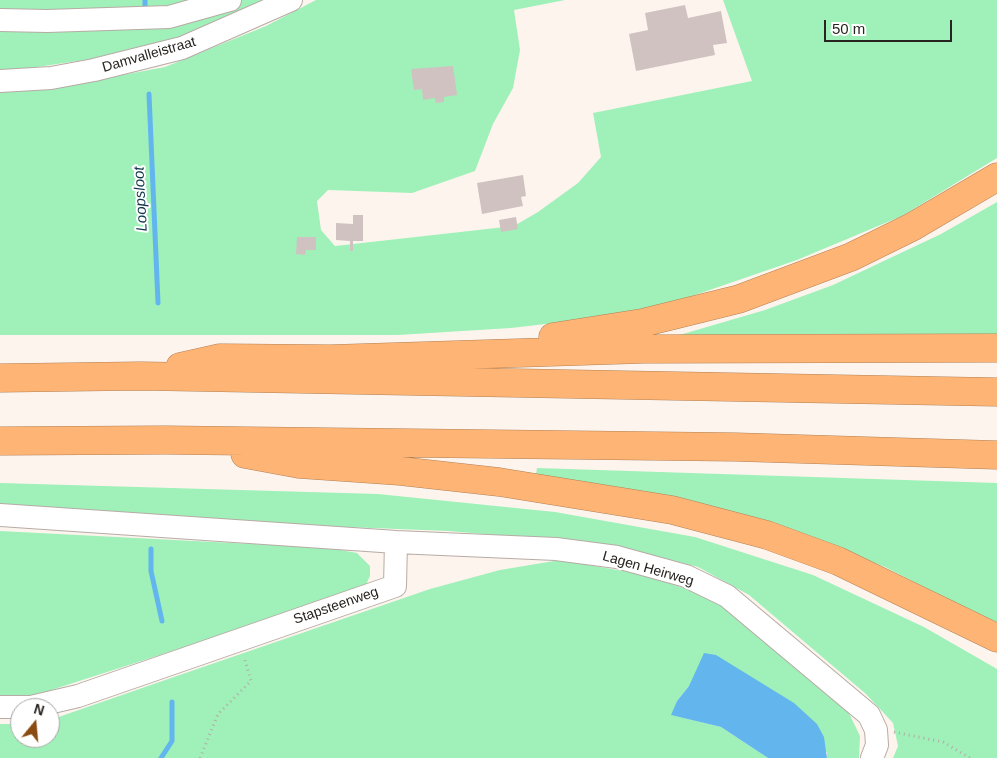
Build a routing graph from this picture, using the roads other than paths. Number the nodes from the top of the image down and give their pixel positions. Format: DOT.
graph roads {
  1 [pos="230,0"];
  2 [pos="291,0"];
  3 [pos="0,20"];
  4 [pos="0,81"];
  5 [pos="997,177"];
  6 [pos="997,348"];
  7 [pos="330,358"];
  8 [pos="141,376"];
  9 [pos="0,378"];
  10 [pos="997,392"];
  11 [pos="165,440"];
  12 [pos="0,441"];
  13 [pos="997,455"];
  14 [pos="0,515"];
  15 [pos="396,542"];
  16 [pos="997,638"];
  17 [pos="0,707"];
  18 [pos="872,758"];
  1 -- 3 [label="street"];
  2 -- 4 [label="street, Damvalleistraat"];
  5 -- 7 [label="highway"];
  6 -- 7 [label="highway"];
  7 -- 8 [label="highway"];
  8 -- 9 [label="highway"];
  8 -- 10 [label="highway"];
  11 -- 12 [label="highway"];
  11 -- 13 [label="highway"];
  11 -- 16 [label="highway"];
  14 -- 15 [label="street"];
  15 -- 17 [label="street, Stapsteenweg"];
  15 -- 18 [label="street, Lagen Heirweg"];
}
